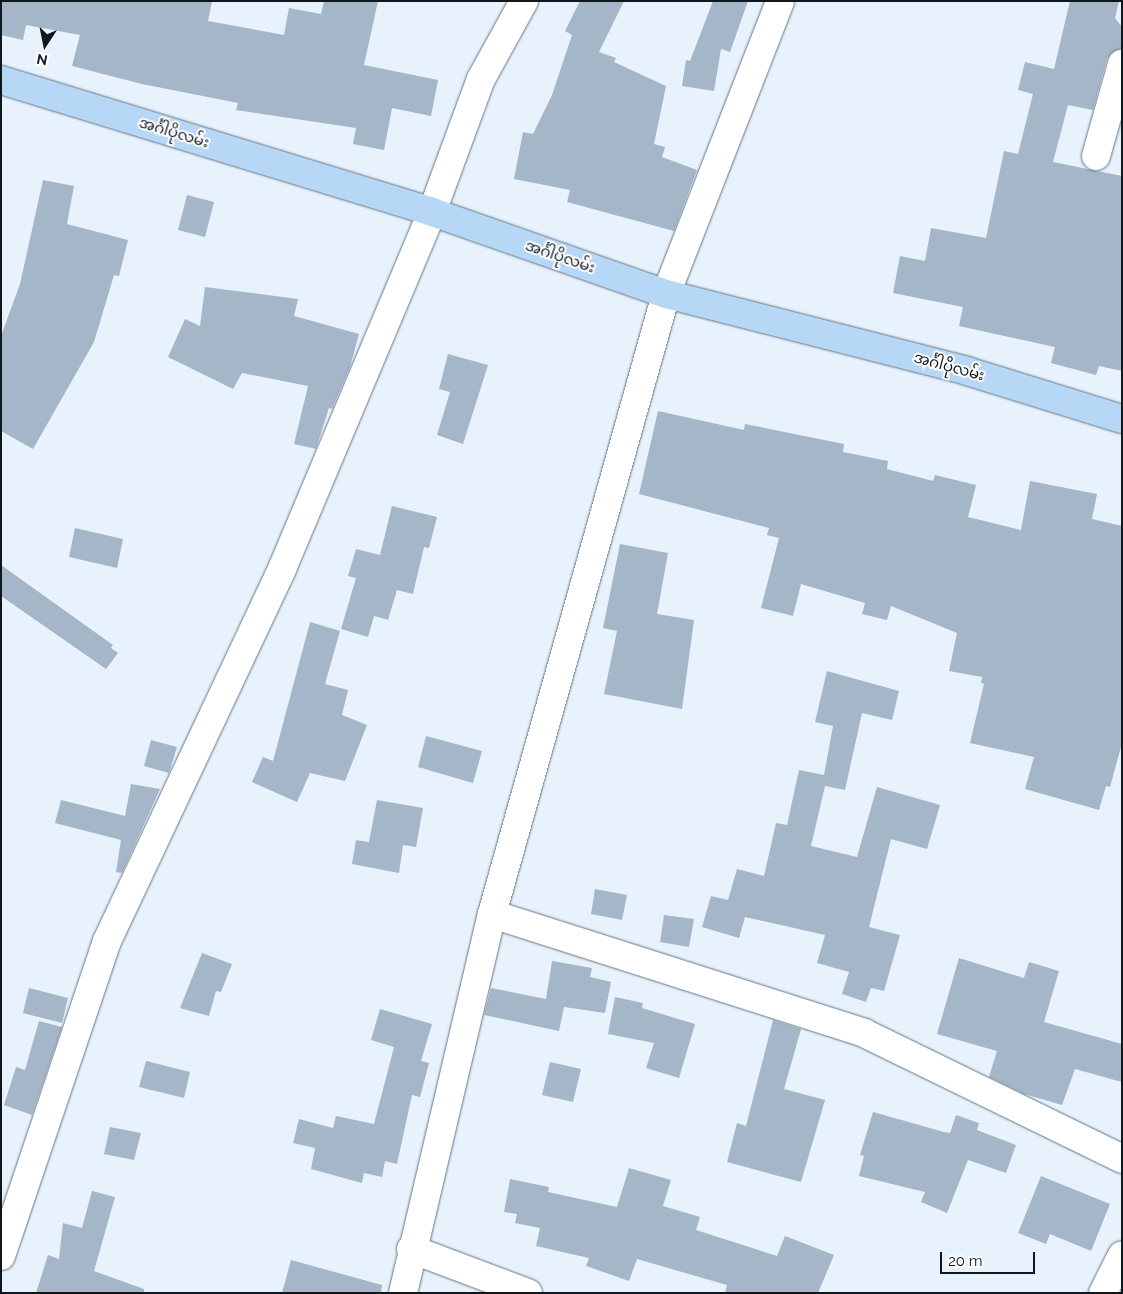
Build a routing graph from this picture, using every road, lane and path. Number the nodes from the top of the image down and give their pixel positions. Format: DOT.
graph roads {
  1 [pos="524,1"];
  2 [pos="780,1"];
  3 [pos="1122,64"];
  4 [pos="1,80"];
  5 [pos="1096,156"];
  6 [pos="432,212"];
  7 [pos="666,294"];
  8 [pos="1122,419"];
  9 [pos="492,914"];
  10 [pos="1122,1159"];
  11 [pos="411,1249"];
  12 [pos="1122,1255"];
  13 [pos="1,1256"];
  14 [pos="403,1293"];
  15 [pos="528,1293"];
  16 [pos="1103,1293"];
  1 -- 6 [label="street"];
  2 -- 7 [label="street"];
  3 -- 5 [label="street"];
  4 -- 6 [label="main road, အင်္ဂါပိုလမ်း"];
  6 -- 7 [label="main road, အင်္ဂါပိုလမ်း"];
  6 -- 13 [label="street"];
  7 -- 8 [label="main road, အင်္ဂါပိုလမ်း"];
  7 -- 9 [label="street"];
  9 -- 10 [label="street"];
  9 -- 11 [label="street"];
  11 -- 14 [label="street"];
  11 -- 15 [label="street"];
  12 -- 16 [label="street"];
}
